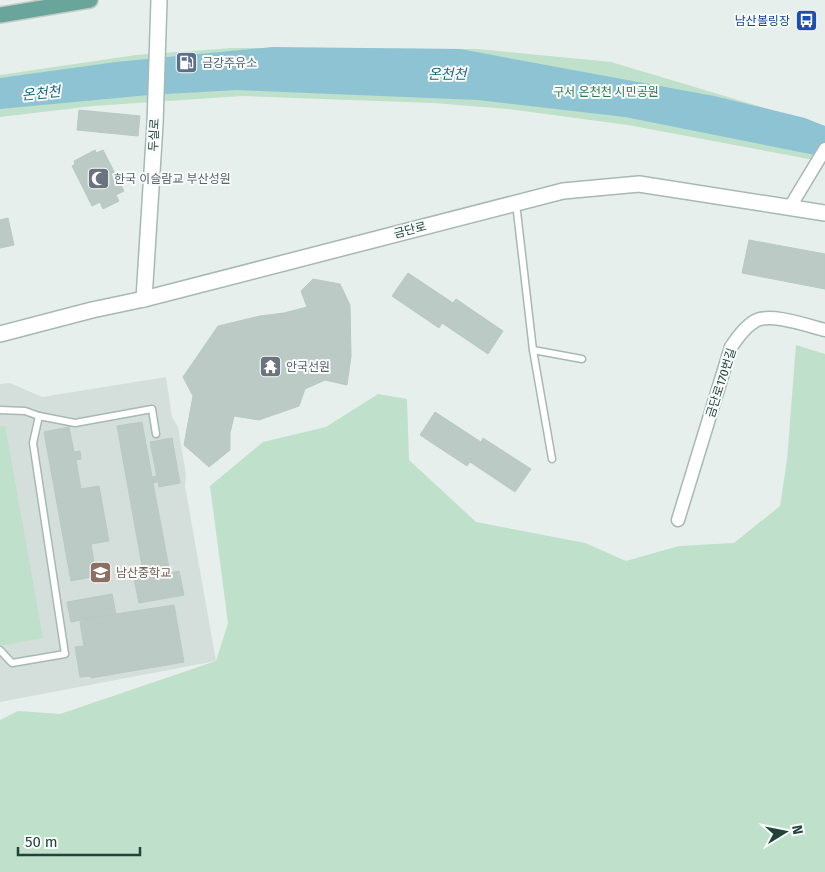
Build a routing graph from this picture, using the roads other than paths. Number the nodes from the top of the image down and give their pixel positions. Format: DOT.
graph roads {
  1 [pos="90,0"];
  2 [pos="159,0"];
  3 [pos="0,15"];
  4 [pos="823,153"];
  5 [pos="516,203"];
  6 [pos="790,207"];
  7 [pos="825,213"];
  8 [pos="144,299"];
  9 [pos="825,330"];
  10 [pos="0,334"];
  11 [pos="533,350"];
  12 [pos="582,360"];
  13 [pos="0,410"];
  14 [pos="38,416"];
  15 [pos="156,434"];
  16 [pos="552,459"];
  17 [pos="678,520"];
  18 [pos="0,650"];
  1 -- 3 [label="main road"];
  2 -- 8 [label="street, 두실로"];
  4 -- 6 [label="street"];
  5 -- 6 [label="street, 금단로"];
  5 -- 8 [label="street, 금단로"];
  5 -- 11 [label="lane"];
  6 -- 7 [label="street, 금단로"];
  8 -- 10 [label="street, 금단로"];
  9 -- 17 [label="street, 금단로170번길"];
  11 -- 12 [label="lane"];
  11 -- 16 [label="lane"];
  13 -- 14 [label="lane"];
  14 -- 15 [label="lane"];
  14 -- 18 [label="lane"];
}
